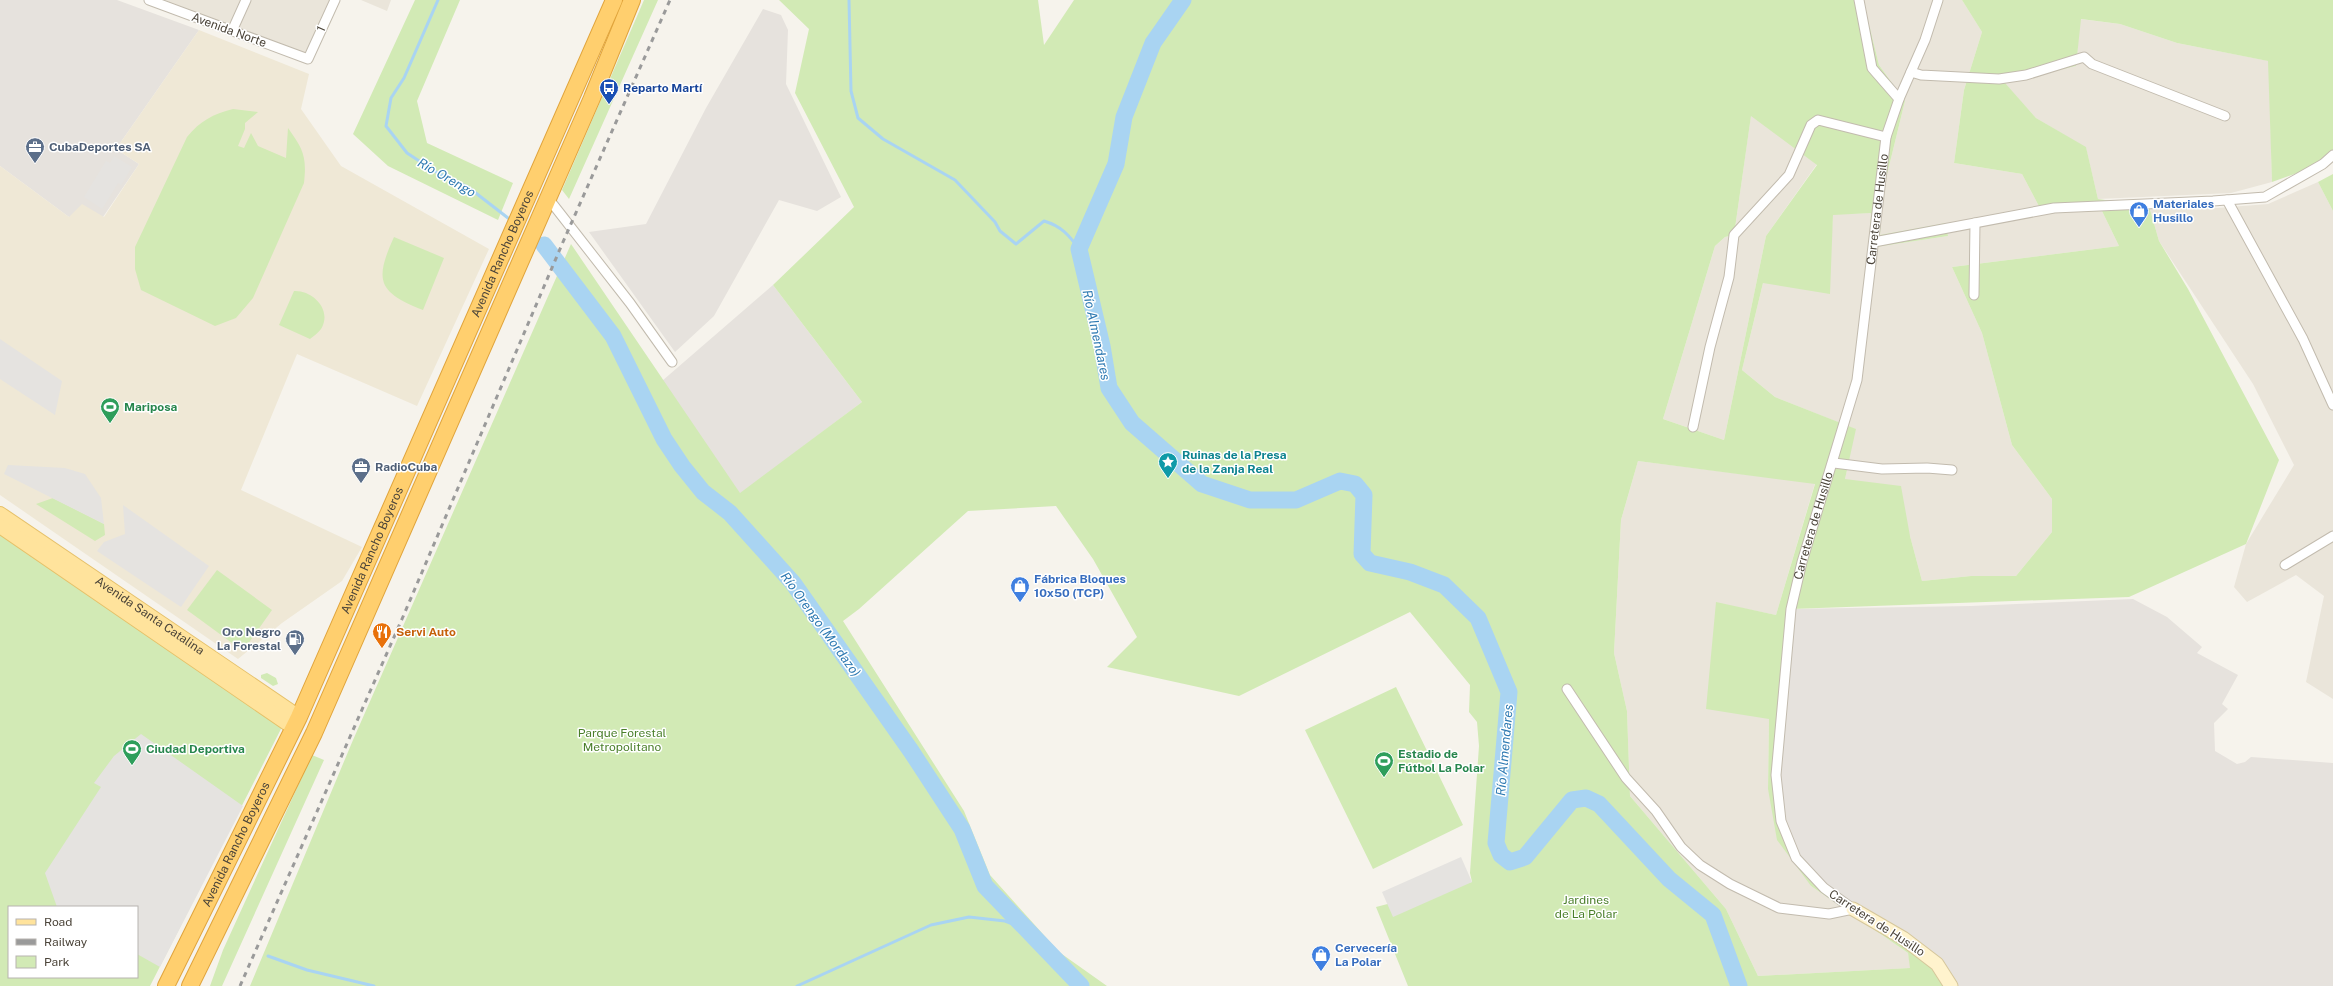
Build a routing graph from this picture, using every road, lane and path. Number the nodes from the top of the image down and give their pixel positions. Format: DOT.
graph roads {
  1 [pos="152,0"];
  2 [pos="246,0"];
  3 [pos="335,0"];
  4 [pos="614,0"];
  5 [pos="632,0"];
  6 [pos="1859,0"];
  7 [pos="1938,0"];
  8 [pos="232,31"];
  9 [pos="308,59"];
  10 [pos="1911,72"];
  11 [pos="1899,99"];
  12 [pos="2225,116"];
  13 [pos="1886,137"];
  14 [pos="2333,155"];
  15 [pos="548,198"];
  16 [pos="2227,200"];
  17 [pos="1976,223"];
  18 [pos="1874,242"];
  19 [pos="1974,295"];
  20 [pos="672,362"];
  21 [pos="2333,405"];
  22 [pos="1693,427"];
  23 [pos="1834,463"];
  24 [pos="1952,470"];
  25 [pos="0,514"];
  26 [pos="0,526"];
  27 [pos="2333,536"];
  28 [pos="2285,565"];
  29 [pos="333,689"];
  30 [pos="1567,689"];
  31 [pos="295,726"];
  32 [pos="299,765"];
  33 [pos="1853,909"];
  34 [pos="166,986"];
  35 [pos="190,986"];
  36 [pos="1951,986"];
  1 -- 8 [label="street, Avenida Norte"];
  2 -- 8 [label="street"];
  3 -- 9 [label="street, 1"];
  4 -- 31 [label="highway, Avenida Rancho Boyeros"];
  5 -- 15 [label="highway, Avenida Rancho Boyeros"];
  6 -- 11 [label="street"];
  7 -- 10 [label="street, Carretera de Husillo"];
  8 -- 9 [label="street, Avenida Norte"];
  10 -- 11 [label="street, Carretera de Husillo"];
  10 -- 12 [label="street"];
  11 -- 13 [label="street, Carretera de Husillo"];
  13 -- 18 [label="street, Carretera de Husillo"];
  13 -- 22 [label="street"];
  14 -- 16 [label="street"];
  15 -- 20 [label="street"];
  15 -- 29 [label="highway, Avenida Rancho Boyeros"];
  16 -- 17 [label="street"];
  16 -- 21 [label="street"];
  17 -- 18 [label="street"];
  17 -- 19 [label="street"];
  18 -- 23 [label="street, Carretera de Husillo"];
  23 -- 24 [label="street"];
  23 -- 33 [label="street, Carretera de Husillo"];
  25 -- 31 [label="main road, Avenida Santa Catalina"];
  26 -- 31 [label="main road, Avenida Santa Catalina"];
  27 -- 28 [label="street"];
  29 -- 31 [label="highway"];
  29 -- 32 [label="highway, Avenida Rancho Boyeros"];
  30 -- 33 [label="street"];
  31 -- 32 [label="highway"];
  31 -- 34 [label="highway, Avenida Rancho Boyeros"];
  32 -- 35 [label="highway, Avenida Rancho Boyeros"];
  33 -- 36 [label="street, Carretera de Husillo"];
}
